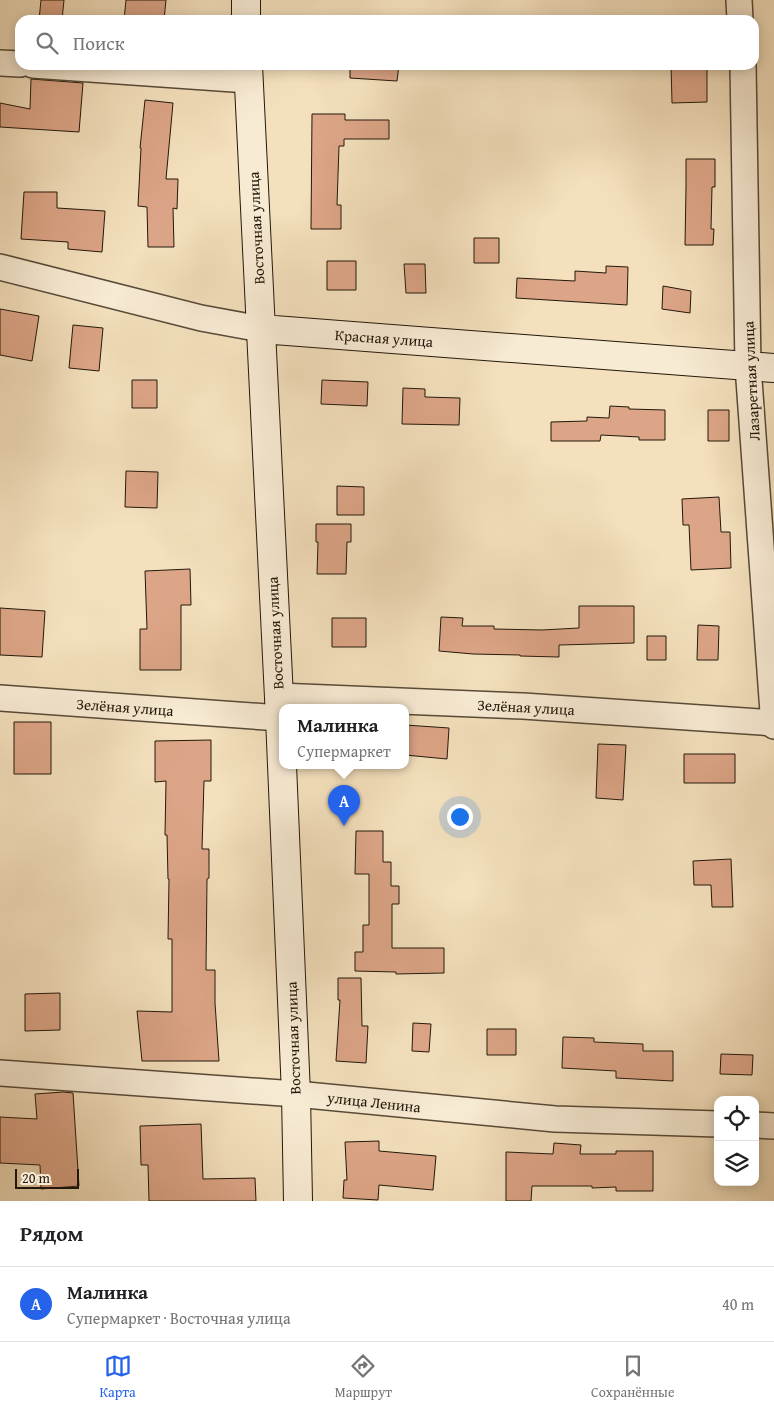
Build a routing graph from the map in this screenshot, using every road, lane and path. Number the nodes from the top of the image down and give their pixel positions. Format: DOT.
graph roads {
  1 [pos="246,0"];
  2 [pos="739,0"];
  3 [pos="246,15"];
  4 [pos="740,15"];
  5 [pos="0,63"];
  6 [pos="15,64"];
  7 [pos="187,70"];
  8 [pos="743,70"];
  9 [pos="248,72"];
  10 [pos="0,267"];
  11 [pos="261,329"];
  12 [pos="761,367"];
  13 [pos="0,698"];
  14 [pos="409,706"];
  15 [pos="279,707"];
  16 [pos="774,724"];
  17 [pos="282,769"];
  18 [pos="0,1073"];
  19 [pos="296,1094"];
  20 [pos="714,1124"];
  21 [pos="759,1125"];
  22 [pos="774,1126"];
  23 [pos="298,1201"];
  1 -- 3 [label="street"];
  2 -- 4 [label="street"];
  5 -- 6 [label="street"];
  7 -- 9 [label="street"];
  8 -- 12 [label="street, Лазаретная улица"];
  9 -- 11 [label="street, Восточная улица"];
  10 -- 11 [label="street, Красная улица"];
  11 -- 12 [label="street, Красная улица"];
  11 -- 15 [label="street, Восточная улица"];
  12 -- 16 [label="street, Лазаретная улица"];
  13 -- 15 [label="street, Зелёная улица"];
  14 -- 16 [label="street, Зелёная улица"];
  17 -- 19 [label="street, Восточная улица"];
  18 -- 19 [label="street, улица Ленина"];
  19 -- 20 [label="street, улица Ленина"];
  19 -- 23 [label="street, Восточная улица"];
  21 -- 22 [label="street"];
}
